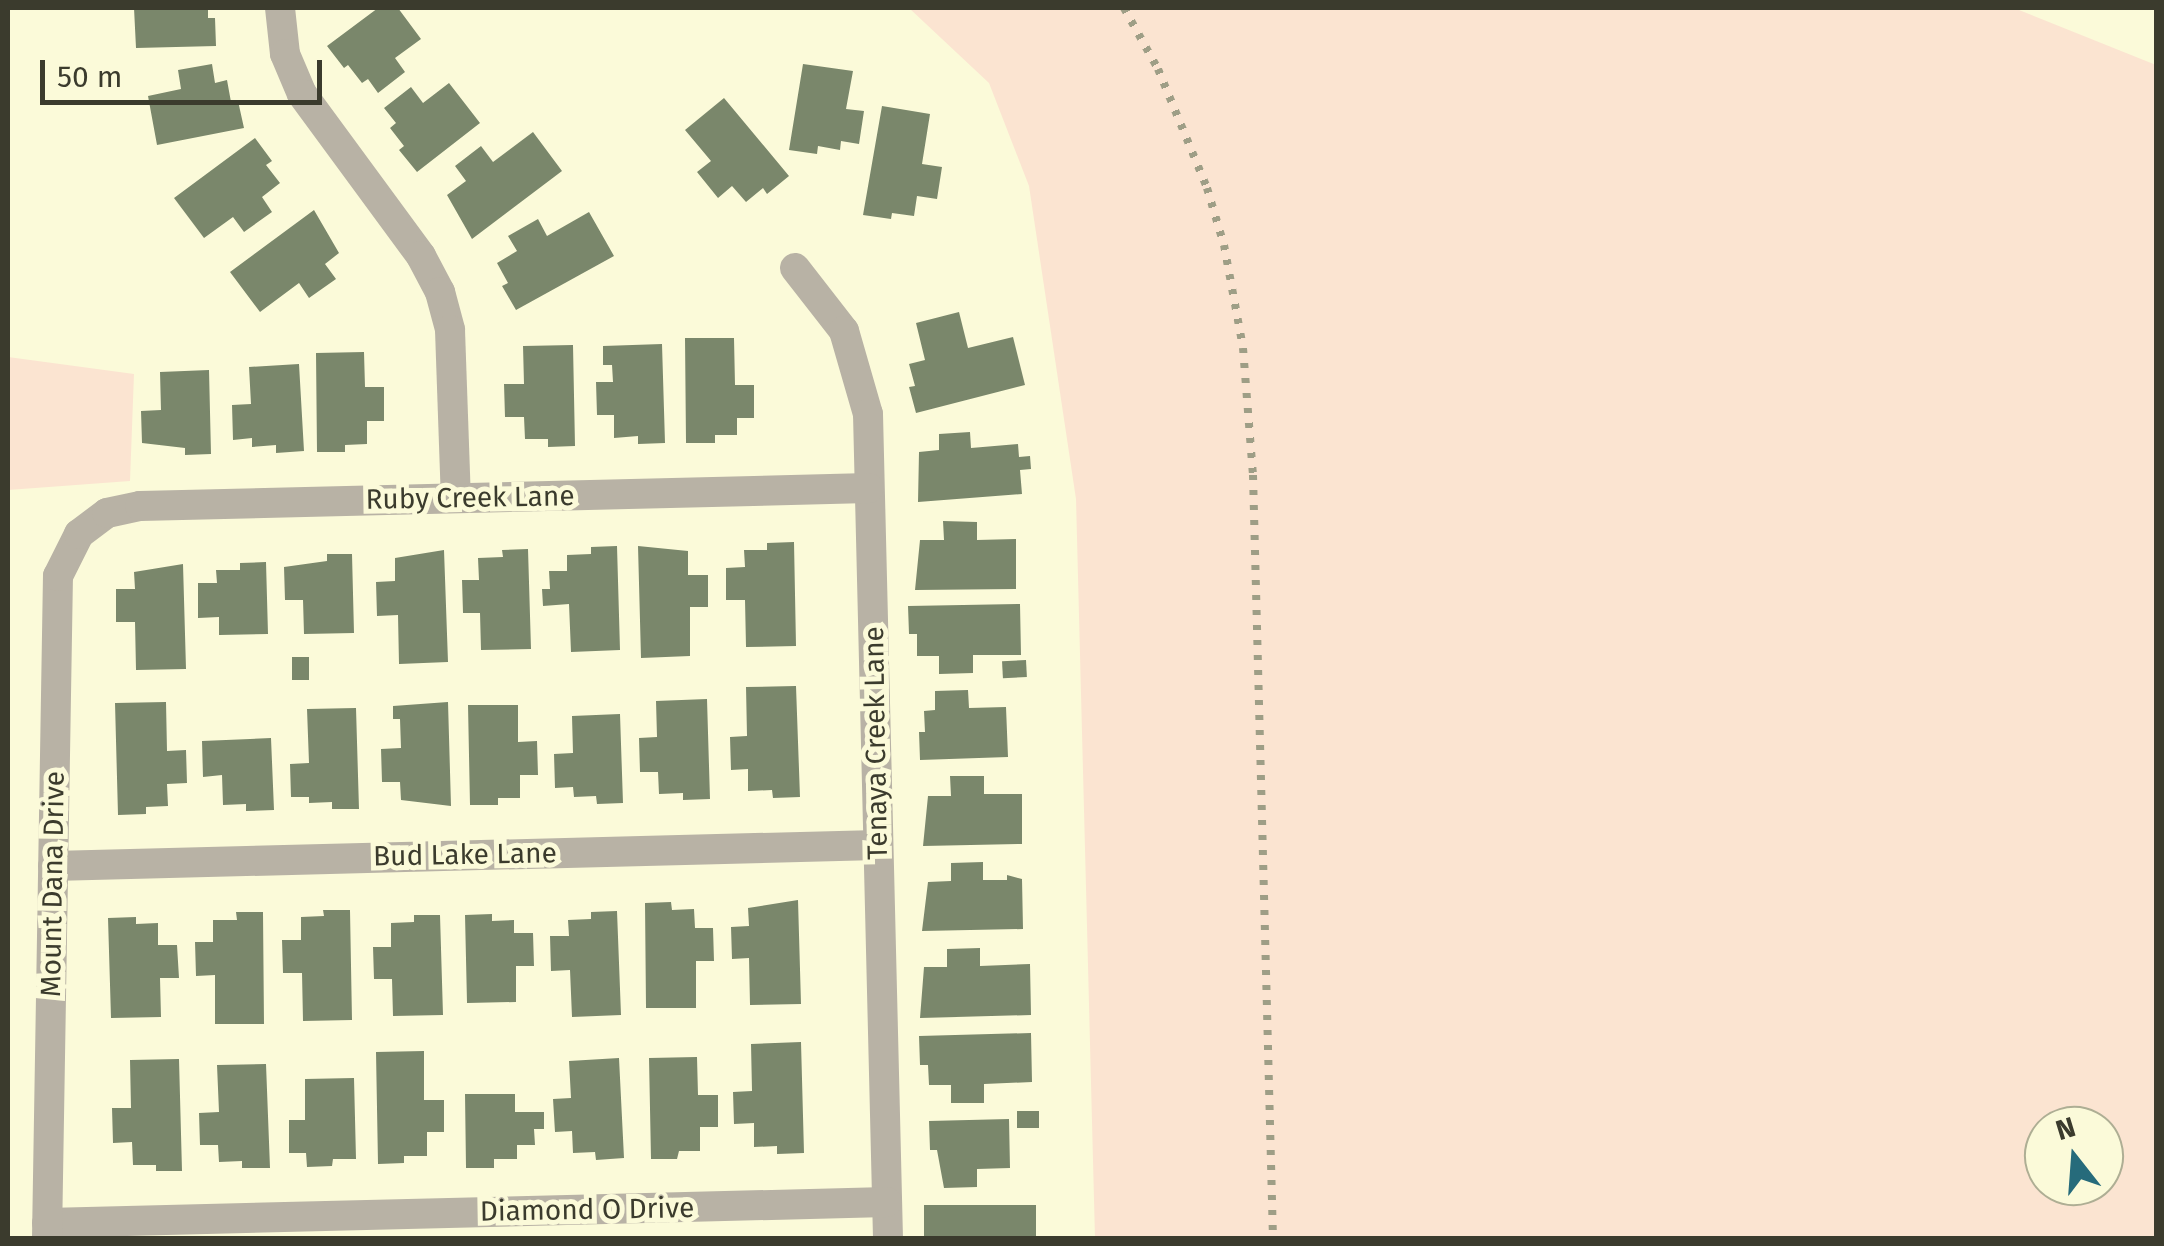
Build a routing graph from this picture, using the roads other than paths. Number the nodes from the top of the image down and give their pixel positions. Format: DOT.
graph roads {
  1 [pos="280,8"];
  2 [pos="794,268"];
  3 [pos="870,488"];
  4 [pos="456,498"];
  5 [pos="79,534"];
  6 [pos="878,845"];
  7 [pos="52,866"];
  8 [pos="887,1202"];
  9 [pos="47,1231"];
  10 [pos="888,1238"];
  1 -- 4 [label="street"];
  2 -- 3 [label="street, Tenaya Creek Lane"];
  3 -- 4 [label="street, Ruby Creek Lane"];
  3 -- 6 [label="street, Tenaya Creek Lane"];
  4 -- 5 [label="street, Ruby Creek Lane"];
  5 -- 7 [label="street, Mount Dana Drive"];
  6 -- 7 [label="street, Bud Lake Lane"];
  6 -- 8 [label="street, Tenaya Creek Lane"];
  7 -- 9 [label="street, Mount Dana Drive"];
  8 -- 9 [label="street, Diamond O Drive"];
  8 -- 10 [label="street, Tenaya Creek Lane"];
}
